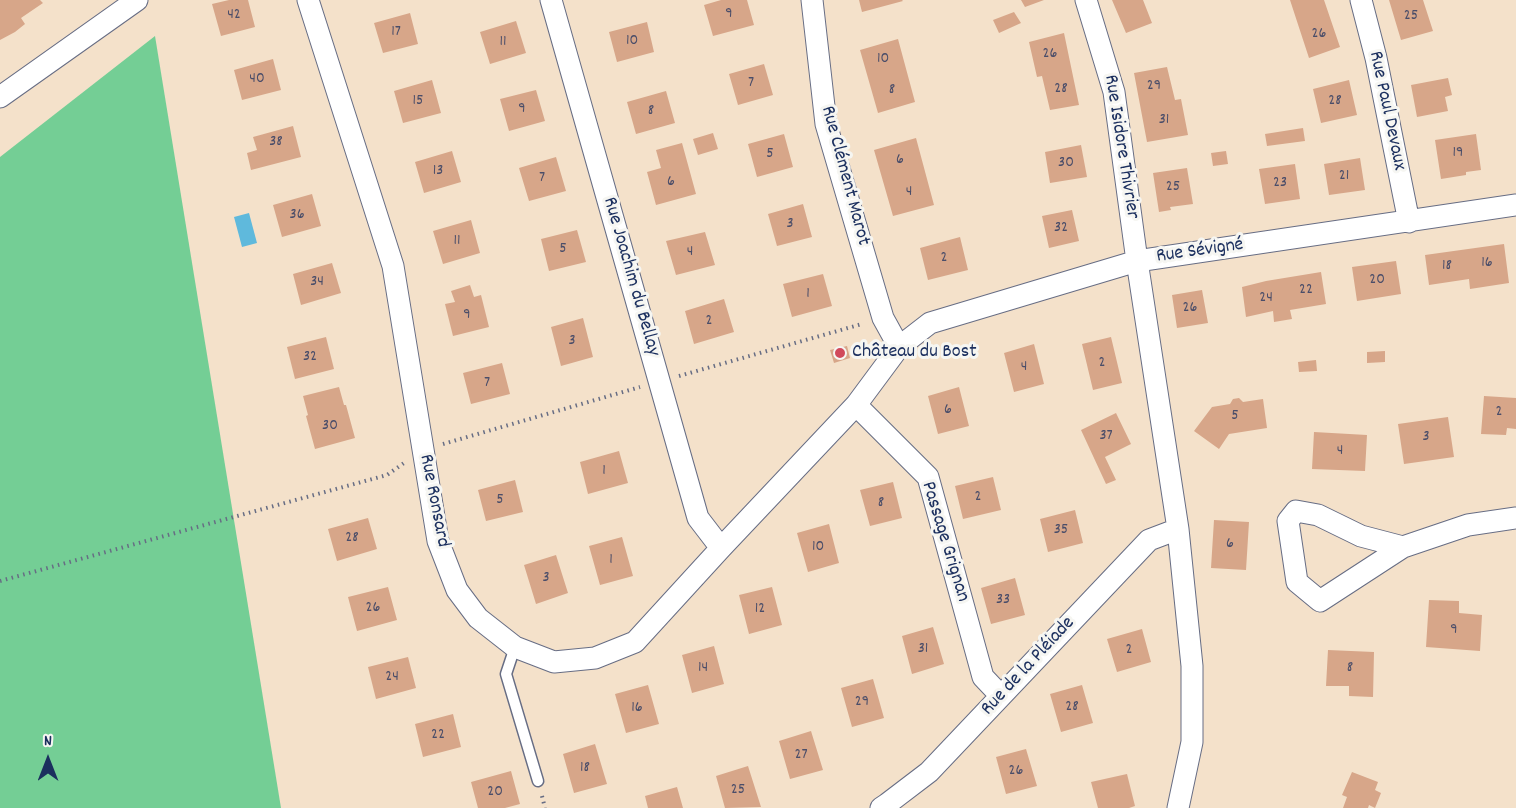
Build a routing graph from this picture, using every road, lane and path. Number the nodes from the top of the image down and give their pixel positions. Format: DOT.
graph roads {
  1 [pos="137,0"];
  2 [pos="308,0"];
  3 [pos="551,0"];
  4 [pos="812,0"];
  5 [pos="1086,0"];
  6 [pos="1361,0"];
  7 [pos="0,97"];
  8 [pos="1516,205"];
  9 [pos="1409,222"];
  10 [pos="1137,261"];
  11 [pos="899,346"];
  12 [pos="856,405"];
  13 [pos="1516,518"];
  14 [pos="1178,529"];
  15 [pos="1403,547"];
  16 [pos="721,548"];
  17 [pos="515,647"];
  18 [pos="1001,696"];
  19 [pos="538,781"];
  20 [pos="881,808"];
  21 [pos="1178,808"];
  1 -- 7 [label="street"];
  2 -- 17 [label="street, Rue Ronsard"];
  3 -- 16 [label="street, Rue Joachim du Bellay"];
  4 -- 11 [label="street, Rue Clément Marot"];
  5 -- 10 [label="street, Rue Isidore Thivrier"];
  6 -- 9 [label="street, Rue Paul Devaux"];
  8 -- 9 [label="street, Rue Sévigné"];
  9 -- 10 [label="street, Rue Sévigné"];
  10 -- 11 [label="street, Rue Sévigné"];
  10 -- 14 [label="street"];
  11 -- 12 [label="street, Rue Ronsard"];
  12 -- 16 [label="street, Rue Ronsard"];
  12 -- 18 [label="street, Passage Grignan"];
  13 -- 15 [label="street"];
  14 -- 18 [label="street, Rue de la Pléiade"];
  14 -- 21 [label="street"];
  15 -- 15 [label="street"];
  16 -- 17 [label="street, Rue Ronsard"];
  17 -- 19 [label="lane"];
  18 -- 20 [label="street, Rue de la Pléiade"];
}
